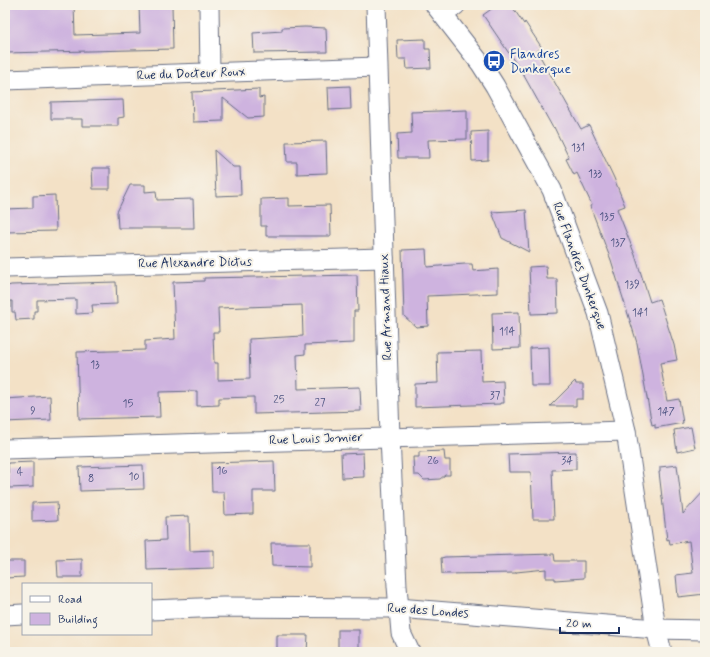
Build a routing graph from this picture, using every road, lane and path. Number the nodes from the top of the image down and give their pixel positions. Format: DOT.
graph roads {
  1 [pos="209,5"];
  2 [pos="376,5"];
  3 [pos="445,8"];
  4 [pos="377,67"];
  5 [pos="210,74"];
  6 [pos="5,80"];
  7 [pos="384,258"];
  8 [pos="5,268"];
  9 [pos="626,431"];
  10 [pos="390,438"];
  11 [pos="5,449"];
  12 [pos="398,608"];
  13 [pos="152,610"];
  14 [pos="22,614"];
  15 [pos="5,615"];
  16 [pos="656,629"];
  17 [pos="705,630"];
  18 [pos="410,652"];
  19 [pos="662,652"];
  1 -- 5 [label="street"];
  2 -- 4 [label="street, Rue Armand Hiaux"];
  3 -- 9 [label="street, Rue Flandres Dunkerque"];
  4 -- 5 [label="street, Rue du Docteur Roux"];
  4 -- 7 [label="street, Rue Armand Hiaux"];
  5 -- 6 [label="street, Rue du Docteur Roux"];
  7 -- 8 [label="street, Rue Alexandre Dictus"];
  7 -- 10 [label="street, Rue Armand Hiaux"];
  9 -- 10 [label="street, Rue Louis Jomier"];
  9 -- 16 [label="street, Rue Flandres Dunkerque"];
  10 -- 11 [label="street, Rue Louis Jomier"];
  10 -- 12 [label="street, Rue Armand Hiaux"];
  12 -- 13 [label="street, Rue des Londes"];
  12 -- 16 [label="street, Rue des Londes"];
  12 -- 18 [label="street, Rue Armand Hiaux"];
  14 -- 15 [label="street"];
  16 -- 17 [label="street, Rue des Londes"];
  16 -- 19 [label="street, Rue Flandres Dunkerque"];
}
